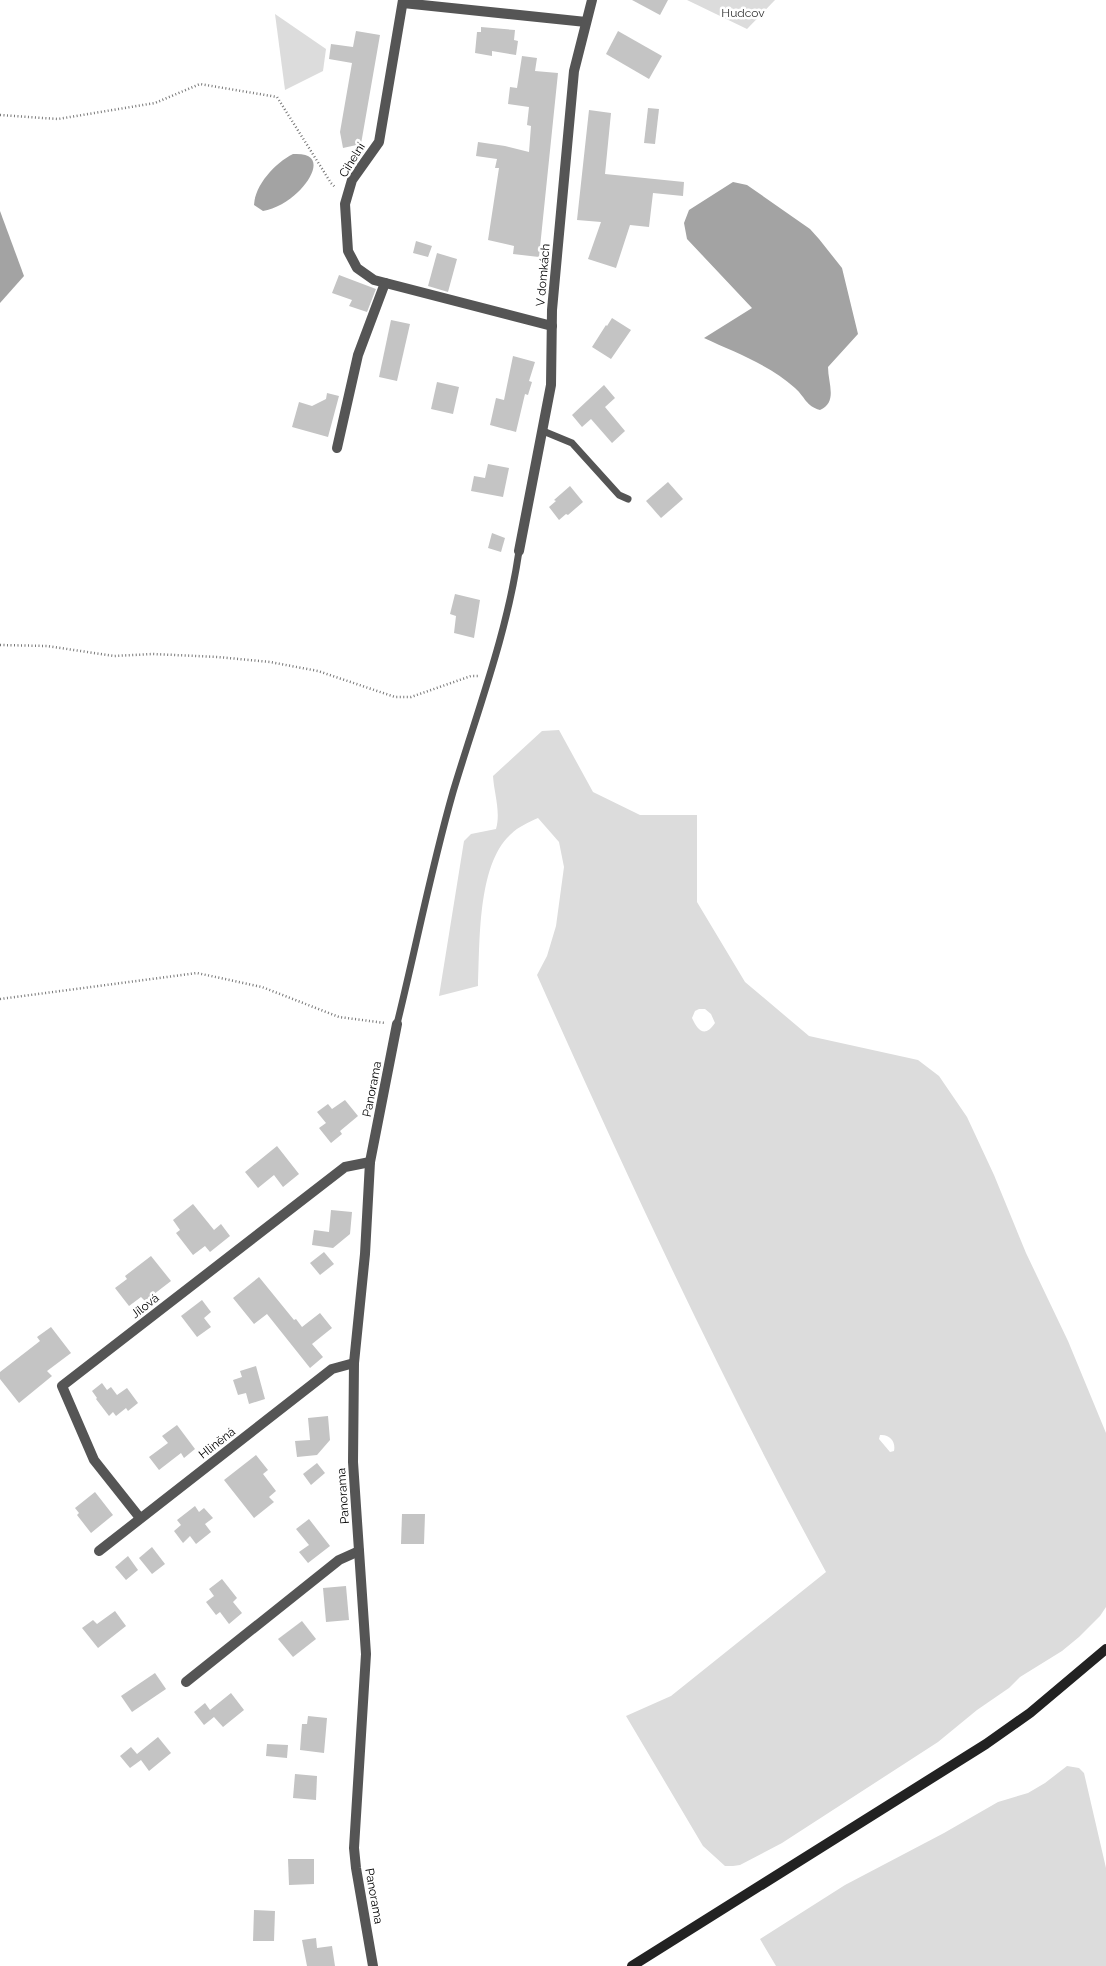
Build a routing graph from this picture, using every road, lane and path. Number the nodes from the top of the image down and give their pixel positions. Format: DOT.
graph roads {
  1 [pos="592,0"];
  2 [pos="403,1"];
  3 [pos="586,22"];
  4 [pos="0,115"];
  5 [pos="347,198"];
  6 [pos="385,283"];
  7 [pos="552,326"];
  8 [pos="543,431"];
  9 [pos="337,448"];
  10 [pos="628,499"];
  11 [pos="519,551"];
  12 [pos="0,645"];
  13 [pos="490,677"];
  14 [pos="0,998"];
  15 [pos="397,1024"];
  16 [pos="370,1162"];
  17 [pos="354,1363"];
  18 [pos="140,1518"];
  19 [pos="99,1551"];
  20 [pos="359,1551"];
  21 [pos="1106,1649"];
  22 [pos="186,1682"];
  23 [pos="374,1966"];
  24 [pos="632,1966"];
  1 -- 3 [label="street, V domkách"];
  2 -- 3 [label="street, Cihelní"];
  2 -- 5 [label="street, Cihelní"];
  3 -- 7 [label="street, V domkách"];
  4 -- 5 [label="path"];
  5 -- 6 [label="street, Cihelní"];
  6 -- 7 [label="street, Cihelní"];
  6 -- 9 [label="street"];
  7 -- 8 [label="street, V domkách"];
  8 -- 10 [label="lane"];
  8 -- 11 [label="street, V domkách"];
  11 -- 13 [label="lane"];
  12 -- 13 [label="path"];
  13 -- 15 [label="lane"];
  14 -- 15 [label="path"];
  15 -- 16 [label="street, Panorama"];
  16 -- 17 [label="street, Panorama"];
  16 -- 18 [label="street, Jílová"];
  17 -- 18 [label="street, Hliněná"];
  17 -- 20 [label="street, Panorama"];
  18 -- 19 [label="street, Hliněná"];
  20 -- 22 [label="street"];
  20 -- 23 [label="street, Panorama"];
  21 -- 24 [label="main road"];
}
